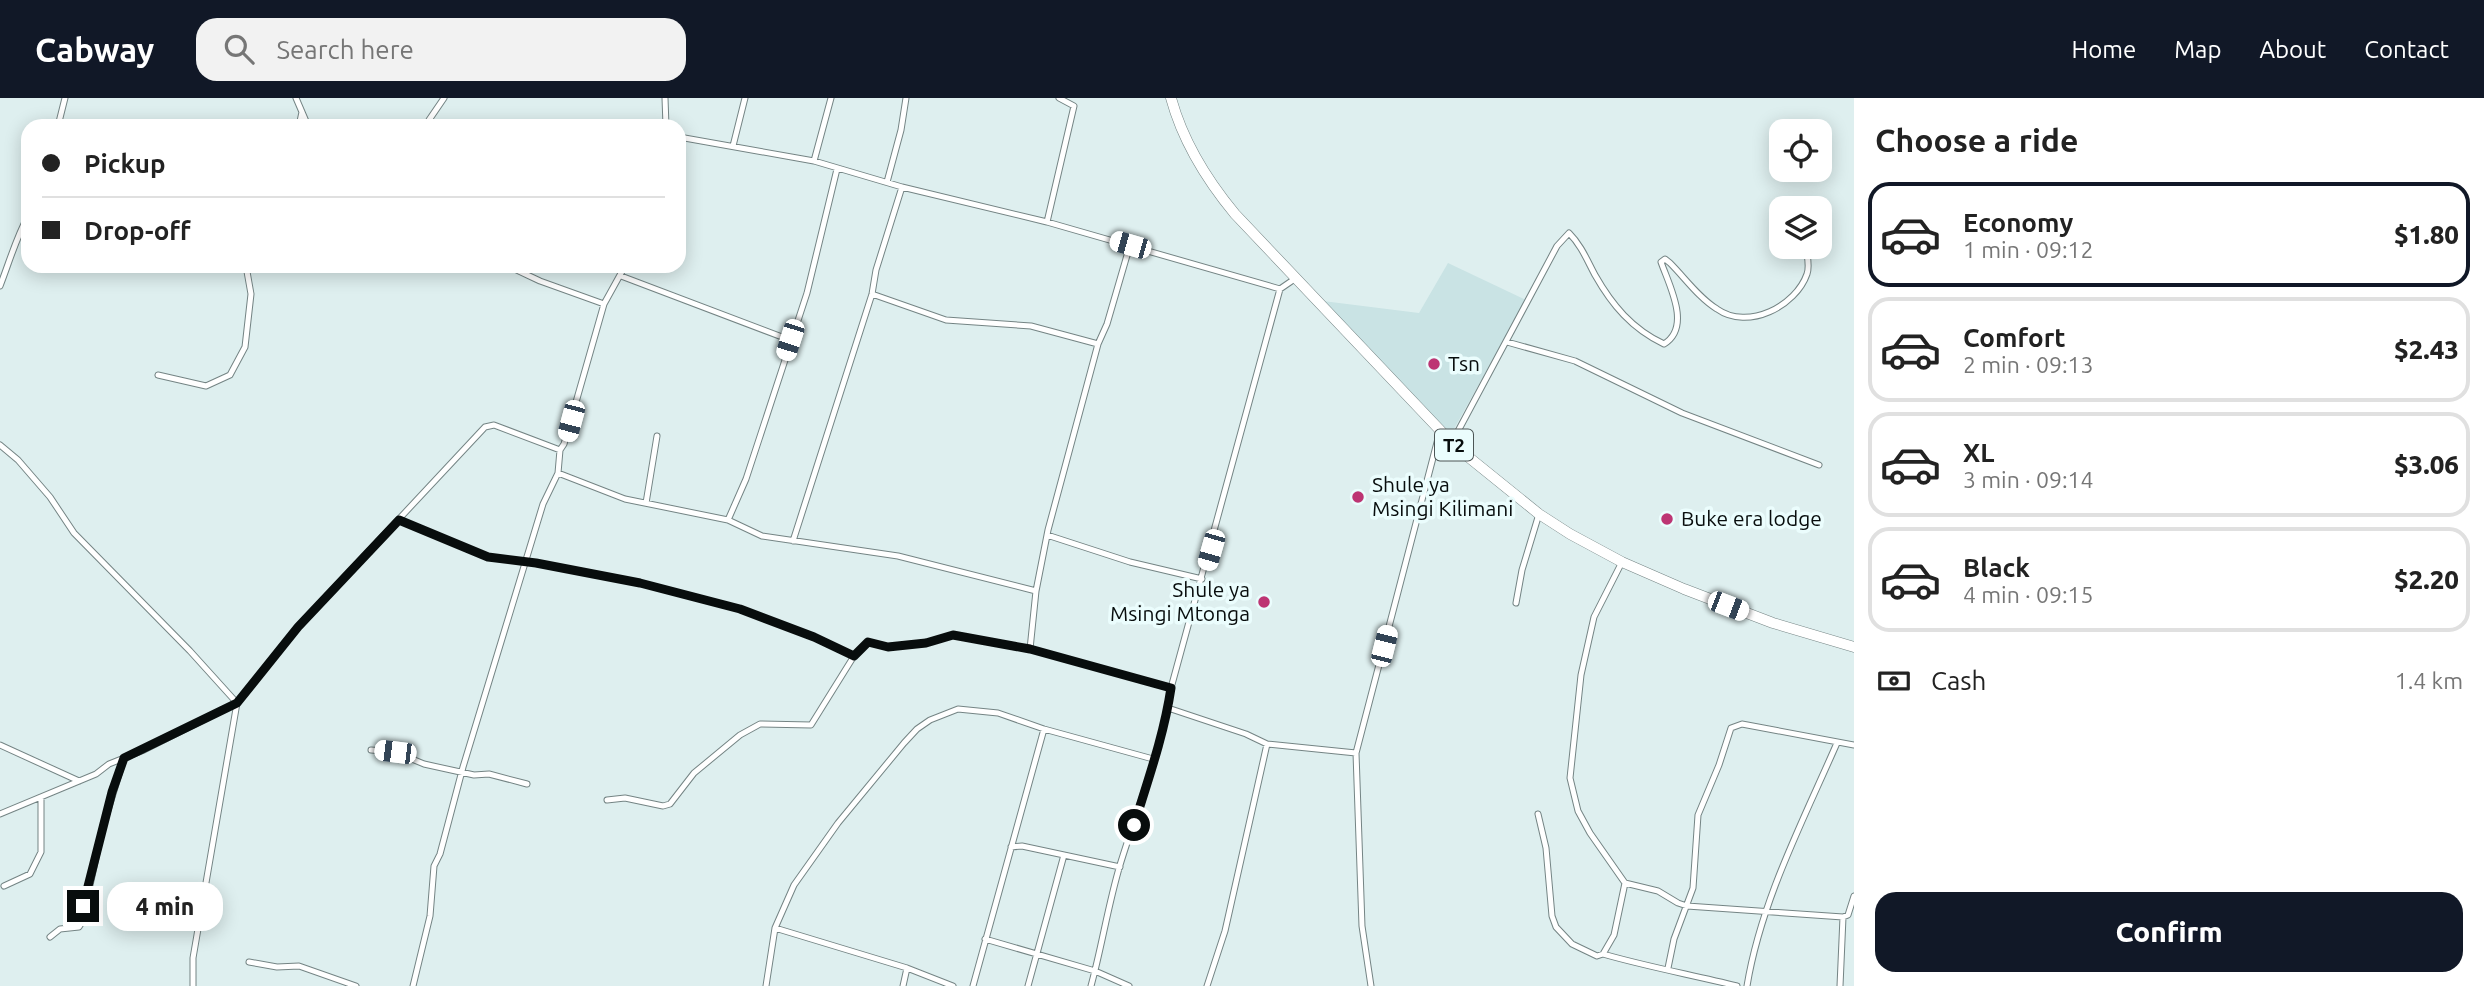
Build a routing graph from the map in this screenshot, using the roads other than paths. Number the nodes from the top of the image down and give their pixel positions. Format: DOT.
graph roads {
  1 [pos="65,98"];
  2 [pos="296,98"];
  3 [pos="444,98"];
  4 [pos="665,98"];
  5 [pos="745,98"];
  6 [pos="831,98"];
  7 [pos="906,98"];
  8 [pos="1059,98"];
  9 [pos="1171,98"];
  10 [pos="302,109"];
  11 [pos="60,119"];
  12 [pos="300,119"];
  13 [pos="306,119"];
  14 [pos="430,119"];
  15 [pos="666,119"];
  16 [pos="686,138"];
  17 [pos="733,146"];
  18 [pos="814,161"];
  19 [pos="837,169"];
  20 [pos="887,182"];
  21 [pos="902,187"];
  22 [pos="1047,222"];
  23 [pos="21,228"];
  24 [pos="1130,245"];
  25 [pos="1808,259"];
  26 [pos="247,273"];
  27 [pos="523,273"];
  28 [pos="622,273"];
  29 [pos="621,276"];
  30 [pos="1296,278"];
  31 [pos="0,286"];
  32 [pos="1280,289"];
  33 [pos="872,294"];
  34 [pos="604,303"];
  35 [pos="790,340"];
  36 [pos="1507,342"];
  37 [pos="1098,344"];
  38 [pos="158,375"];
  39 [pos="1440,431"];
  40 [pos="657,436"];
  41 [pos="1450,441"];
  42 [pos="0,445"];
  43 [pos="560,450"];
  44 [pos="1819,465"];
  45 [pos="558,473"];
  46 [pos="646,503"];
  47 [pos="1539,514"];
  48 [pos="399,520"];
  49 [pos="728,520"];
  50 [pos="1047,535"];
  51 [pos="793,541"];
  52 [pos="1622,562"];
  53 [pos="525,563"];
  54 [pos="1202,579"];
  55 [pos="1036,591"];
  56 [pos="1516,603"];
  57 [pos="1854,647"];
  58 [pos="1030,649"];
  59 [pos="854,656"];
  60 [pos="1171,688"];
  61 [pos="237,703"];
  62 [pos="1168,708"];
  63 [pos="1044,729"];
  64 [pos="1837,743"];
  65 [pos="1267,744"];
  66 [pos="0,745"];
  67 [pos="1854,745"];
  68 [pos="371,750"];
  69 [pos="1356,753"];
  70 [pos="124,758"];
  71 [pos="1153,759"];
  72 [pos="461,772"];
  73 [pos="79,781"];
  74 [pos="527,784"];
  75 [pos="41,797"];
  76 [pos="607,800"];
  77 [pos="0,814"];
  78 [pos="1538,814"];
  79 [pos="1011,847"];
  80 [pos="1064,855"];
  81 [pos="1120,867"];
  82 [pos="1625,883"];
  83 [pos="4,886"];
  84 [pos="1854,896"];
  85 [pos="1687,905"];
  86 [pos="1766,912"];
  87 [pos="1843,918"];
  88 [pos="775,928"];
  89 [pos="50,937"];
  90 [pos="985,939"];
  91 [pos="1039,954"];
  92 [pos="1603,954"];
  93 [pos="249,962"];
  94 [pos="907,968"];
  95 [pos="1668,968"];
  96 [pos="1095,971"];
  97 [pos="193,986"];
  98 [pos="356,986"];
  99 [pos="414,986"];
  100 [pos="766,986"];
  101 [pos="903,986"];
  102 [pos="953,986"];
  103 [pos="973,986"];
  104 [pos="1028,986"];
  105 [pos="1091,986"];
  106 [pos="1129,986"];
  107 [pos="1206,986"];
  108 [pos="1371,986"];
  109 [pos="1737,986"];
  110 [pos="1747,986"];
  111 [pos="1840,986"];
  1 -- 11 [label="street"];
  2 -- 10 [label="street"];
  3 -- 14 [label="street"];
  4 -- 15 [label="street"];
  5 -- 17 [label="street"];
  6 -- 18 [label="street"];
  7 -- 20 [label="street"];
  8 -- 22 [label="street"];
  9 -- 30 [label="highway, T2"];
  10 -- 12 [label="street"];
  10 -- 13 [label="street"];
  16 -- 17 [label="street"];
  17 -- 18 [label="street"];
  18 -- 19 [label="street"];
  19 -- 20 [label="street"];
  19 -- 35 [label="street"];
  20 -- 21 [label="street"];
  21 -- 22 [label="street"];
  21 -- 33 [label="street"];
  22 -- 24 [label="street"];
  23 -- 31 [label="street"];
  24 -- 32 [label="street"];
  24 -- 37 [label="street"];
  25 -- 36 [label="street"];
  26 -- 38 [label="street"];
  27 -- 34 [label="street"];
  28 -- 29 [label="street"];
  29 -- 34 [label="street"];
  29 -- 35 [label="street"];
  30 -- 32 [label="street"];
  30 -- 39 [label="highway, T2"];
  32 -- 54 [label="street"];
  33 -- 37 [label="street"];
  33 -- 51 [label="street"];
  34 -- 43 [label="street"];
  35 -- 49 [label="street"];
  36 -- 41 [label="street"];
  36 -- 44 [label="street"];
  37 -- 50 [label="street"];
  39 -- 41 [label="highway, T2"];
  39 -- 69 [label="street"];
  40 -- 46 [label="street"];
  41 -- 47 [label="highway, T2"];
  42 -- 61 [label="street"];
  43 -- 45 [label="street"];
  43 -- 48 [label="street"];
  45 -- 46 [label="street"];
  45 -- 53 [label="street"];
  46 -- 49 [label="street"];
  47 -- 52 [label="highway, T2"];
  47 -- 56 [label="street"];
  48 -- 53 [label="street"];
  48 -- 61 [label="street"];
  49 -- 51 [label="street"];
  50 -- 54 [label="street"];
  50 -- 55 [label="street"];
  51 -- 55 [label="street"];
  52 -- 57 [label="highway, T2"];
  52 -- 82 [label="street"];
  53 -- 59 [label="street"];
  53 -- 72 [label="street"];
  54 -- 60 [label="street"];
  55 -- 58 [label="street"];
  58 -- 59 [label="street"];
  58 -- 60 [label="street"];
  59 -- 76 [label="street"];
  60 -- 62 [label="street"];
  61 -- 70 [label="street"];
  61 -- 97 [label="street"];
  62 -- 65 [label="street"];
  62 -- 71 [label="street"];
  63 -- 71 [label="street"];
  63 -- 79 [label="street"];
  63 -- 88 [label="street"];
  64 -- 67 [label="street"];
  64 -- 85 [label="street"];
  64 -- 86 [label="street"];
  65 -- 69 [label="street"];
  65 -- 107 [label="street"];
  66 -- 73 [label="street"];
  68 -- 72 [label="street"];
  69 -- 108 [label="street"];
  70 -- 73 [label="street"];
  70 -- 89 [label="street"];
  71 -- 81 [label="street"];
  72 -- 74 [label="street"];
  72 -- 99 [label="street"];
  73 -- 75 [label="street"];
  75 -- 77 [label="street"];
  75 -- 83 [label="street"];
  78 -- 92 [label="street"];
  79 -- 80 [label="street"];
  79 -- 90 [label="street"];
  80 -- 81 [label="street"];
  80 -- 91 [label="street"];
  81 -- 96 [label="street"];
  82 -- 85 [label="street"];
  82 -- 92 [label="street"];
  84 -- 87 [label="street"];
  85 -- 86 [label="street"];
  85 -- 95 [label="street"];
  86 -- 87 [label="street"];
  86 -- 110 [label="street"];
  87 -- 111 [label="street"];
  88 -- 94 [label="street"];
  88 -- 100 [label="street"];
  90 -- 91 [label="street"];
  90 -- 103 [label="street"];
  91 -- 96 [label="street"];
  91 -- 104 [label="street"];
  92 -- 95 [label="street"];
  93 -- 98 [label="street"];
  94 -- 101 [label="street"];
  94 -- 102 [label="street"];
  95 -- 109 [label="street"];
  96 -- 105 [label="street"];
  96 -- 106 [label="street"];
}
